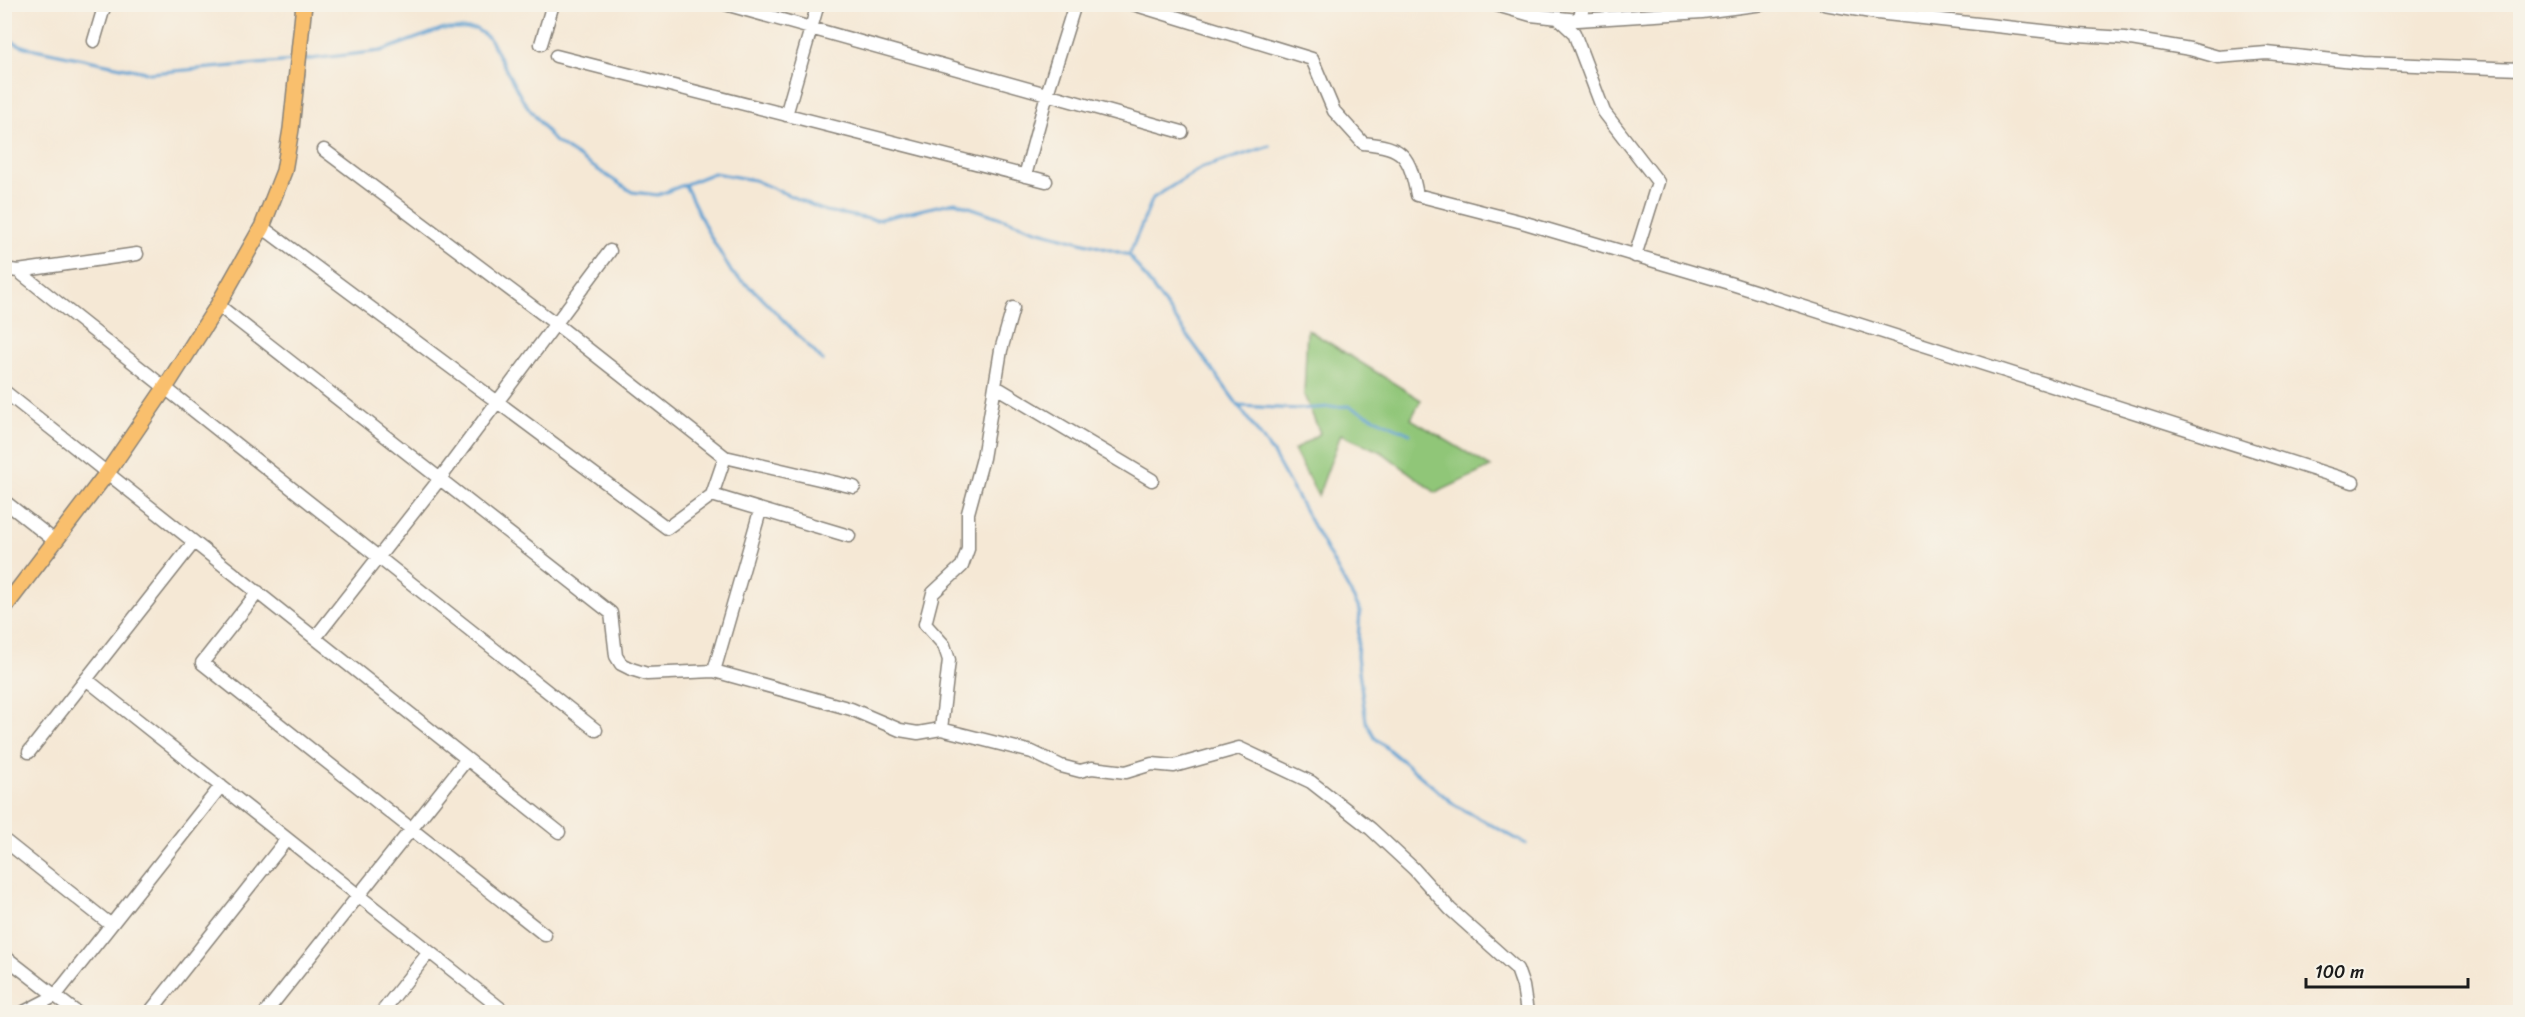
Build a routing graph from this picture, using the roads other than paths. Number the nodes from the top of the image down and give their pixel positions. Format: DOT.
graph roads {
  1 [pos="105,4"];
  2 [pos="304,4"];
  3 [pos="553,4"];
  4 [pos="725,4"];
  5 [pos="818,4"];
  6 [pos="1075,4"];
  7 [pos="1133,4"];
  8 [pos="1493,4"];
  9 [pos="1585,4"];
  10 [pos="1763,4"];
  11 [pos="1824,4"];
  12 [pos="1533,10"];
  13 [pos="1559,19"];
  14 [pos="1578,20"];
  15 [pos="811,28"];
  16 [pos="94,41"];
  17 [pos="541,44"];
  18 [pos="556,56"];
  19 [pos="2520,69"];
  20 [pos="1047,94"];
  21 [pos="786,115"];
  22 [pos="1182,132"];
  23 [pos="324,150"];
  24 [pos="1025,176"];
  25 [pos="1046,181"];
  26 [pos="262,227"];
  27 [pos="610,251"];
  28 [pos="137,254"];
  29 [pos="1635,256"];
  30 [pos="4,269"];
  31 [pos="18,271"];
  32 [pos="218,305"];
  33 [pos="1014,308"];
  34 [pos="556,324"];
  35 [pos="996,387"];
  36 [pos="165,388"];
  37 [pos="4,392"];
  38 [pos="499,401"];
  39 [pos="725,457"];
  40 [pos="107,473"];
  41 [pos="439,480"];
  42 [pos="1152,480"];
  43 [pos="2354,482"];
  44 [pos="854,487"];
  45 [pos="712,495"];
  46 [pos="4,501"];
  47 [pos="760,511"];
  48 [pos="849,536"];
  49 [pos="55,542"];
  50 [pos="194,542"];
  51 [pos="379,557"];
  52 [pos="258,592"];
  53 [pos="4,608"];
  54 [pos="315,638"];
  55 [pos="714,671"];
  56 [pos="86,680"];
  57 [pos="941,729"];
  58 [pos="596,730"];
  59 [pos="28,752"];
  60 [pos="467,759"];
  61 [pos="220,786"];
  62 [pos="411,829"];
  63 [pos="559,832"];
  64 [pos="287,839"];
  65 [pos="4,840"];
  66 [pos="358,896"];
  67 [pos="111,925"];
  68 [pos="545,935"];
  69 [pos="429,952"];
  70 [pos="4,956"];
  71 [pos="55,996"];
  72 [pos="24,1012"];
  73 [pos="76,1012"];
  74 [pos="150,1012"];
  75 [pos="267,1012"];
  76 [pos="382,1012"];
  77 [pos="505,1012"];
  78 [pos="1527,1012"];
  1 -- 16 [label="street"];
  2 -- 26 [label="main road"];
  3 -- 17 [label="street"];
  4 -- 15 [label="street"];
  5 -- 15 [label="street"];
  6 -- 20 [label="street"];
  7 -- 29 [label="street"];
  8 -- 12 [label="street"];
  9 -- 14 [label="street"];
  10 -- 14 [label="street"];
  11 -- 19 [label="street"];
  12 -- 13 [label="street"];
  13 -- 14 [label="street"];
  13 -- 29 [label="street"];
  15 -- 20 [label="street"];
  15 -- 21 [label="street"];
  18 -- 21 [label="street"];
  20 -- 22 [label="street"];
  20 -- 24 [label="street"];
  21 -- 24 [label="street"];
  23 -- 34 [label="street"];
  24 -- 25 [label="street"];
  26 -- 32 [label="main road"];
  26 -- 38 [label="street"];
  27 -- 34 [label="street"];
  28 -- 31 [label="street"];
  29 -- 43 [label="street"];
  30 -- 31 [label="street"];
  31 -- 36 [label="street"];
  32 -- 36 [label="main road"];
  32 -- 41 [label="street"];
  33 -- 35 [label="street"];
  34 -- 38 [label="street"];
  34 -- 39 [label="street"];
  35 -- 42 [label="street"];
  35 -- 57 [label="street"];
  36 -- 40 [label="main road"];
  36 -- 51 [label="street"];
  37 -- 40 [label="street"];
  38 -- 41 [label="street"];
  38 -- 45 [label="street"];
  39 -- 44 [label="street"];
  39 -- 45 [label="street"];
  40 -- 49 [label="main road"];
  40 -- 50 [label="street"];
  41 -- 51 [label="street"];
  41 -- 55 [label="street"];
  45 -- 47 [label="street"];
  46 -- 49 [label="street"];
  47 -- 48 [label="street"];
  47 -- 55 [label="street"];
  49 -- 53 [label="main road"];
  50 -- 52 [label="street"];
  50 -- 56 [label="street"];
  51 -- 54 [label="street"];
  51 -- 58 [label="street"];
  52 -- 54 [label="street"];
  52 -- 62 [label="street"];
  54 -- 60 [label="street"];
  55 -- 57 [label="street"];
  56 -- 59 [label="street"];
  56 -- 61 [label="street"];
  57 -- 78 [label="street"];
  60 -- 62 [label="street"];
  60 -- 63 [label="street"];
  61 -- 64 [label="street"];
  61 -- 67 [label="street"];
  62 -- 66 [label="street"];
  62 -- 68 [label="street"];
  64 -- 66 [label="street"];
  64 -- 74 [label="street"];
  65 -- 67 [label="street"];
  66 -- 69 [label="street"];
  66 -- 75 [label="street"];
  67 -- 71 [label="street"];
  69 -- 76 [label="street"];
  69 -- 77 [label="street"];
  70 -- 71 [label="street"];
  71 -- 72 [label="street"];
  71 -- 73 [label="street"];
}
